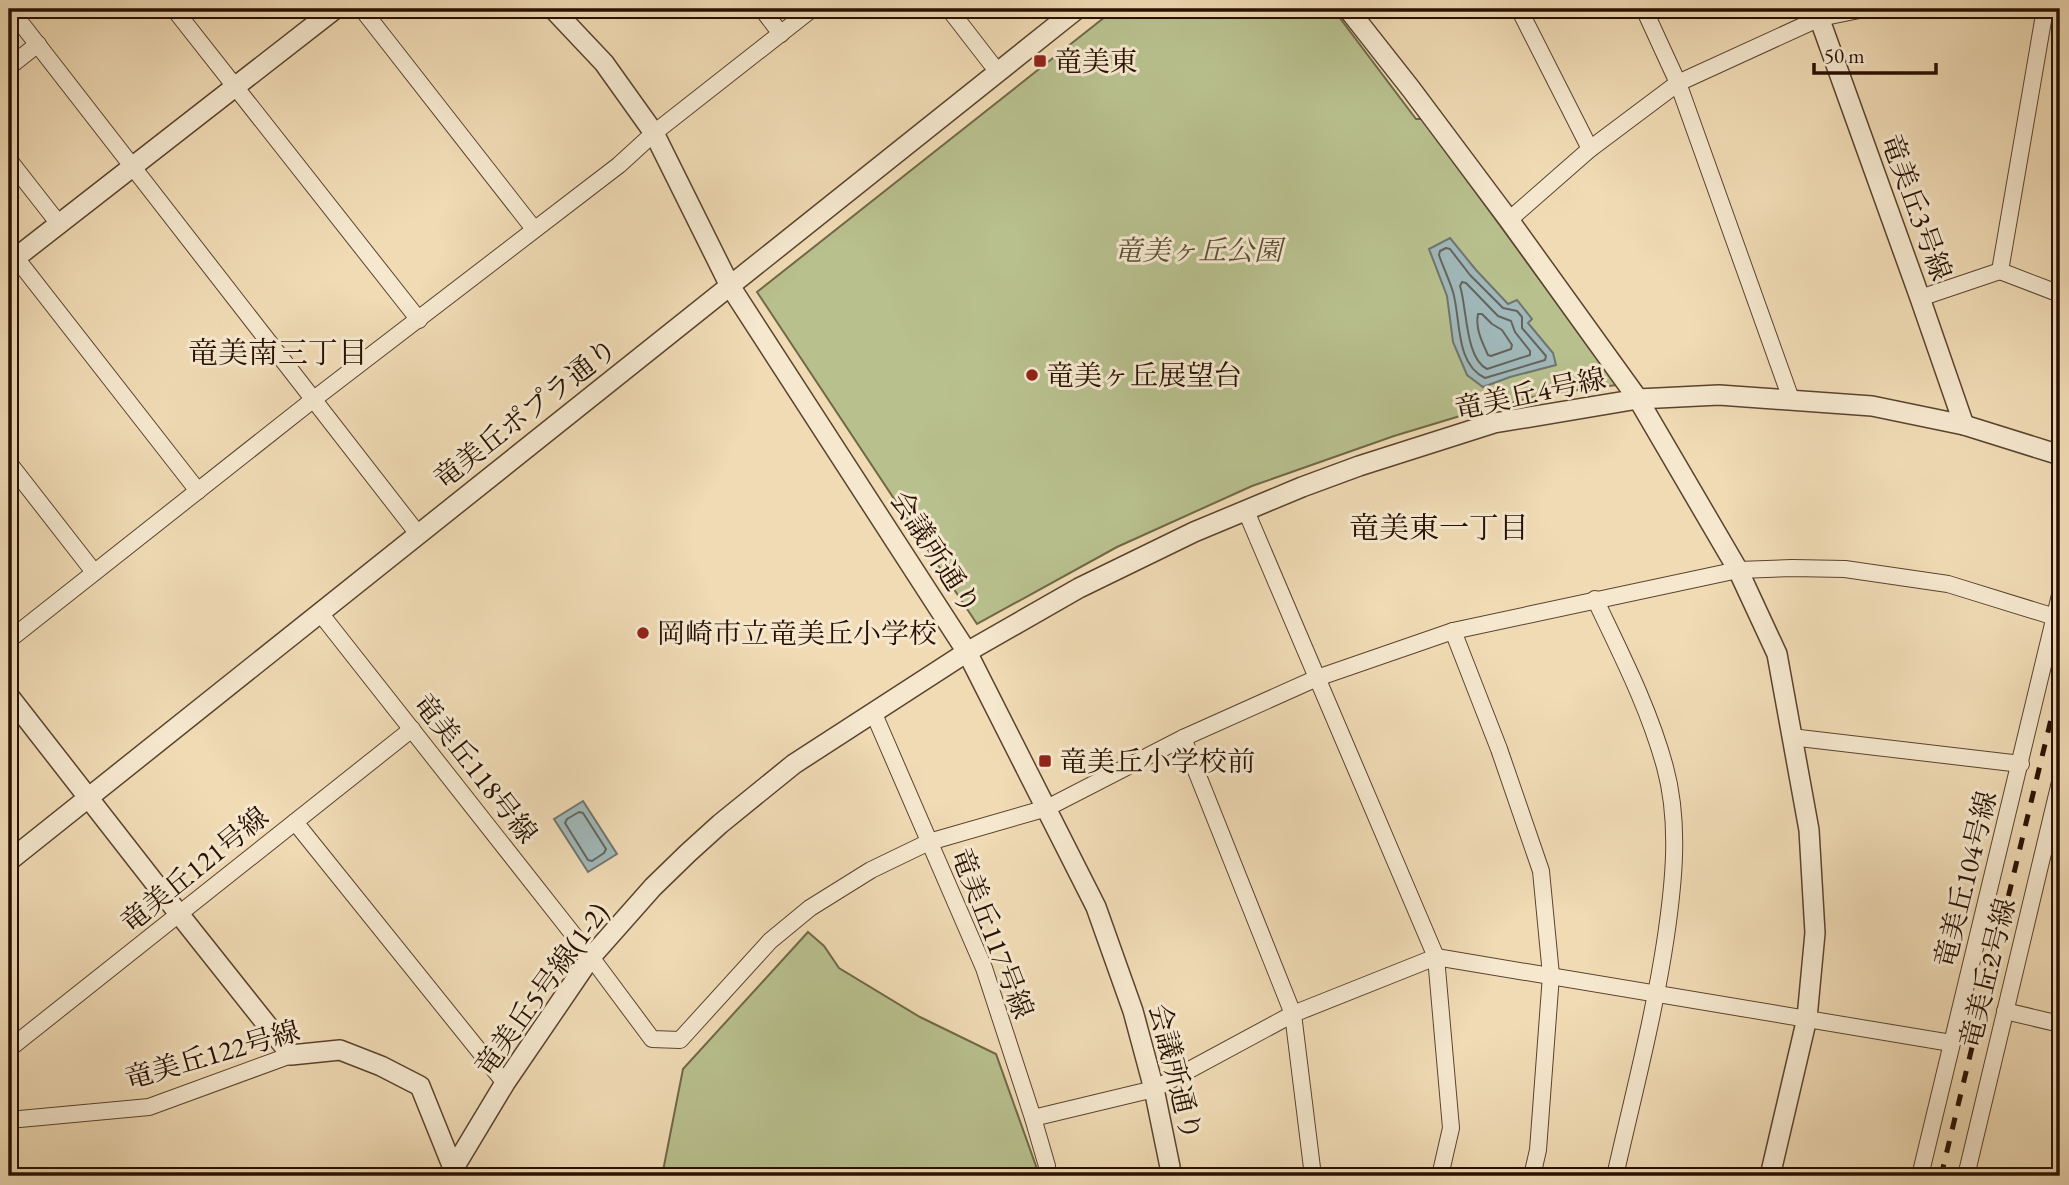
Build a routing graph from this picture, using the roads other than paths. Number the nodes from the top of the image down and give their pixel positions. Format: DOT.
graph roads {
  1 [pos="10,9"];
  2 [pos="174,9"];
  3 [pos="335,9"];
  4 [pos="362,9"];
  5 [pos="553,9"];
  6 [pos="762,9"];
  7 [pos="812,9"];
  8 [pos="949,9"];
  9 [pos="1077,9"];
  10 [pos="1348,9"];
  11 [pos="1519,9"];
  12 [pos="1644,9"];
  13 [pos="1864,9"];
  14 [pos="2045,9"];
  15 [pos="1818,14"];
  16 [pos="780,34"];
  17 [pos="38,44"];
  18 [pos="9,67"];
  19 [pos="997,71"];
  20 [pos="1678,83"];
  21 [pos="235,86"];
  22 [pos="654,133"];
  23 [pos="1590,149"];
  24 [pos="9,160"];
  25 [pos="133,167"];
  26 [pos="1509,220"];
  27 [pos="59,224"];
  28 [pos="534,229"];
  29 [pos="11,257"];
  30 [pos="2000,271"];
  31 [pos="730,286"];
  32 [pos="2060,294"];
  33 [pos="1920,298"];
  34 [pos="419,320"];
  35 [pos="314,399"];
  36 [pos="1638,399"];
  37 [pos="1791,399"];
  38 [pos="1964,425"];
  39 [pos="2060,455"];
  40 [pos="9,463"];
  41 [pos="198,491"];
  42 [pos="1246,511"];
  43 [pos="418,534"];
  44 [pos="1738,570"];
  45 [pos="94,572"];
  46 [pos="2060,595"];
  47 [pos="1595,599"];
  48 [pos="320,612"];
  49 [pos="2055,617"];
  50 [pos="1453,631"];
  51 [pos="9,640"];
  52 [pos="967,652"];
  53 [pos="1317,678"];
  54 [pos="9,696"];
  55 [pos="874,714"];
  56 [pos="412,729"];
  57 [pos="1791,737"];
  58 [pos="1183,738"];
  59 [pos="2021,764"];
  60 [pos="2060,782"];
  61 [pos="88,797"];
  62 [pos="1047,808"];
  63 [pos="295,822"];
  64 [pos="929,842"];
  65 [pos="9,861"];
  66 [pos="178,914"];
  67 [pos="591,957"];
  68 [pos="1436,957"];
  69 [pos="1551,975"];
  70 [pos="1657,994"];
  71 [pos="2005,1011"];
  72 [pos="1293,1014"];
  73 [pos="1807,1018"];
  74 [pos="2060,1024"];
  75 [pos="1951,1043"];
  76 [pos="9,1049"];
  77 [pos="291,1055"];
  78 [pos="505,1083"];
  79 [pos="1154,1089"];
  80 [pos="1033,1118"];
  81 [pos="9,1120"];
  82 [pos="1967,1170"];
  83 [pos="453,1173"];
  84 [pos="1047,1176"];
  85 [pos="1170,1176"];
  86 [pos="1313,1176"];
  87 [pos="1440,1176"];
  88 [pos="1532,1176"];
  89 [pos="1615,1176"];
  90 [pos="1770,1176"];
  91 [pos="1920,1176"];
  92 [pos="1981,1176"];
  1 -- 17 [label="street"];
  2 -- 21 [label="street"];
  3 -- 21 [label="street"];
  4 -- 28 [label="street"];
  5 -- 22 [label="street, 会議所通り"];
  6 -- 16 [label="street"];
  7 -- 16 [label="street"];
  8 -- 19 [label="street"];
  9 -- 19 [label="street, 竜美丘ポプラ通り"];
  10 -- 26 [label="street"];
  11 -- 23 [label="street"];
  12 -- 20 [label="street"];
  13 -- 15 [label="street"];
  14 -- 30 [label="street"];
  15 -- 20 [label="street"];
  15 -- 33 [label="street, 竜美丘3号線"];
  16 -- 22 [label="street"];
  17 -- 18 [label="street"];
  17 -- 25 [label="street"];
  19 -- 31 [label="street, 竜美丘ポプラ通り"];
  20 -- 23 [label="street"];
  20 -- 37 [label="street"];
  21 -- 25 [label="street"];
  21 -- 34 [label="street"];
  22 -- 28 [label="street"];
  22 -- 31 [label="street, 会議所通り"];
  23 -- 26 [label="street"];
  24 -- 27 [label="street"];
  25 -- 27 [label="street"];
  25 -- 35 [label="street"];
  26 -- 36 [label="street"];
  27 -- 29 [label="street"];
  28 -- 34 [label="street"];
  29 -- 41 [label="street"];
  30 -- 32 [label="street"];
  30 -- 33 [label="street"];
  31 -- 43 [label="street, 竜美丘ポプラ通り"];
  31 -- 52 [label="street, 会議所通り"];
  33 -- 38 [label="street, 竜美丘3号線"];
  34 -- 35 [label="street"];
  35 -- 41 [label="street"];
  35 -- 43 [label="street"];
  36 -- 37 [label="street, 竜美丘4号線"];
  36 -- 42 [label="street, 竜美丘4号線"];
  36 -- 44 [label="street"];
  37 -- 38 [label="street, 竜美丘4号線"];
  38 -- 39 [label="street, 竜美丘4号線"];
  40 -- 45 [label="street"];
  41 -- 45 [label="street"];
  42 -- 52 [label="street, 竜美丘4号線"];
  42 -- 53 [label="street"];
  43 -- 48 [label="street, 竜美丘ポプラ通り"];
  44 -- 47 [label="street"];
  44 -- 49 [label="street"];
  44 -- 57 [label="street"];
  45 -- 51 [label="street"];
  46 -- 49 [label="street, 竜美丘104号線"];
  47 -- 50 [label="street"];
  47 -- 70 [label="street"];
  48 -- 56 [label="street, 竜美丘118号線"];
  48 -- 61 [label="street, 竜美丘ポプラ通り"];
  49 -- 59 [label="street, 竜美丘104号線"];
  50 -- 53 [label="street"];
  50 -- 69 [label="street"];
  52 -- 55 [label="street, 竜美丘5号線(1-2)"];
  52 -- 62 [label="street, 会議所通り"];
  53 -- 58 [label="street"];
  53 -- 68 [label="street"];
  54 -- 61 [label="street"];
  55 -- 64 [label="street, 竜美丘117号線"];
  55 -- 67 [label="street, 竜美丘5号線(1-2)"];
  56 -- 63 [label="street, 竜美丘121号線"];
  56 -- 67 [label="street, 竜美丘118号線"];
  57 -- 59 [label="street"];
  57 -- 73 [label="street"];
  58 -- 62 [label="street"];
  58 -- 72 [label="street"];
  59 -- 75 [label="street, 竜美丘104号線"];
  60 -- 71 [label="street, 竜美丘2号線"];
  61 -- 65 [label="street, 竜美丘ポプラ通り"];
  61 -- 66 [label="street"];
  62 -- 64 [label="street"];
  62 -- 79 [label="street, 会議所通り"];
  63 -- 66 [label="street, 竜美丘121号線"];
  63 -- 78 [label="street"];
  64 -- 67 [label="street, 竜美丘118号線"];
  64 -- 80 [label="street, 竜美丘117号線"];
  66 -- 76 [label="street, 竜美丘121号線"];
  66 -- 77 [label="street"];
  67 -- 78 [label="street, 竜美丘5号線(1-2)"];
  68 -- 69 [label="street"];
  68 -- 72 [label="street"];
  68 -- 87 [label="street"];
  69 -- 70 [label="street"];
  69 -- 88 [label="street"];
  70 -- 73 [label="street"];
  70 -- 89 [label="street"];
  71 -- 74 [label="street"];
  71 -- 82 [label="street, 竜美丘2号線"];
  72 -- 79 [label="street"];
  72 -- 86 [label="street"];
  73 -- 75 [label="street"];
  73 -- 90 [label="street"];
  75 -- 91 [label="street, 竜美丘104号線"];
  77 -- 81 [label="street, 竜美丘122号線"];
  77 -- 83 [label="street, 竜美丘122号線"];
  78 -- 83 [label="street, 竜美丘5号線(1-2)"];
  79 -- 80 [label="street"];
  79 -- 85 [label="street, 会議所通り"];
  80 -- 84 [label="street, 竜美丘117号線"];
  82 -- 92 [label="street"];
}
